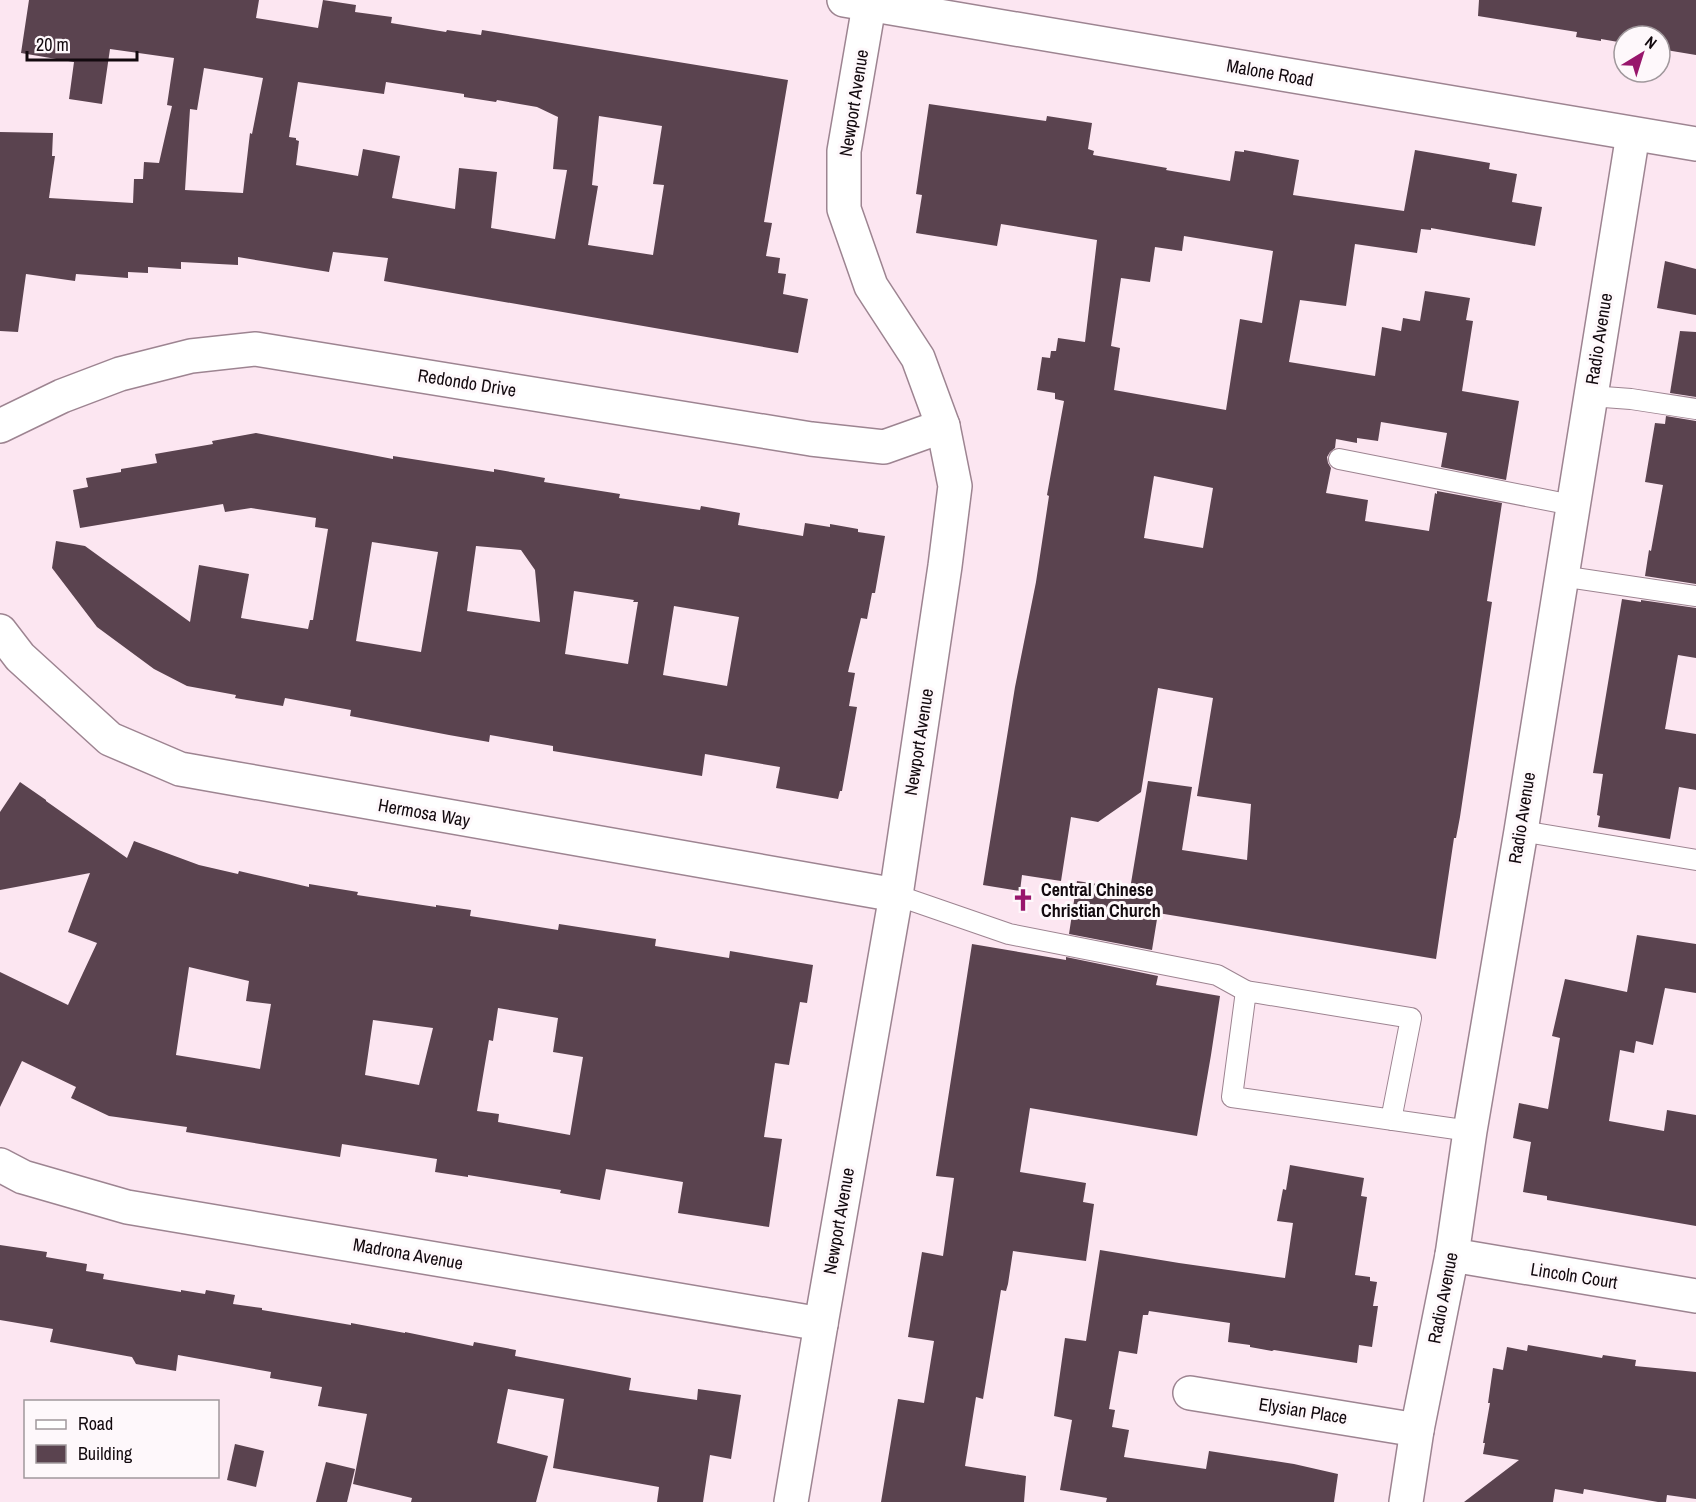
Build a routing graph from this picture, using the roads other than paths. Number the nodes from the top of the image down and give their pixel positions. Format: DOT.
graph roads {
  1 [pos="861,1"];
  2 [pos="1632,134"];
  3 [pos="1696,144"];
  4 [pos="1590,396"];
  5 [pos="1696,409"];
  6 [pos="0,426"];
  7 [pos="943,426"];
  8 [pos="1339,459"];
  9 [pos="1572,505"];
  10 [pos="1561,576"];
  11 [pos="1696,596"];
  12 [pos="0,631"];
  13 [pos="1521,831"];
  14 [pos="1696,861"];
  15 [pos="896,895"];
  16 [pos="1246,991"];
  17 [pos="1391,1120"];
  18 [pos="1470,1131"];
  19 [pos="0,1165"];
  20 [pos="1452,1255"];
  21 [pos="1696,1296"];
  22 [pos="821,1324"];
  23 [pos="1190,1392"];
  24 [pos="1417,1430"];
  25 [pos="791,1502"];
  26 [pos="1406,1502"];
  1 -- 2 [label="street, Malone Road"];
  1 -- 7 [label="street, Newport Avenue"];
  2 -- 3 [label="street, Malone Road"];
  2 -- 4 [label="street, Radio Avenue"];
  4 -- 5 [label="lane"];
  4 -- 9 [label="street, Radio Avenue"];
  6 -- 7 [label="street, Redondo Drive"];
  7 -- 15 [label="street, Newport Avenue"];
  8 -- 9 [label="lane"];
  9 -- 10 [label="street, Radio Avenue"];
  10 -- 11 [label="lane"];
  10 -- 13 [label="street, Radio Avenue"];
  12 -- 15 [label="street, Hermosa Way"];
  13 -- 14 [label="lane"];
  13 -- 18 [label="street, Radio Avenue"];
  15 -- 16 [label="lane"];
  15 -- 22 [label="street, Newport Avenue"];
  16 -- 17 [label="lane"];
  16 -- 17 [label="lane"];
  17 -- 18 [label="lane"];
  18 -- 20 [label="street, Radio Avenue"];
  19 -- 22 [label="street, Madrona Avenue"];
  20 -- 21 [label="street, Lincoln Court"];
  20 -- 24 [label="street, Radio Avenue"];
  22 -- 25 [label="street, Newport Avenue"];
  23 -- 24 [label="street, Elysian Place"];
  24 -- 26 [label="street, Radio Avenue"];
}
